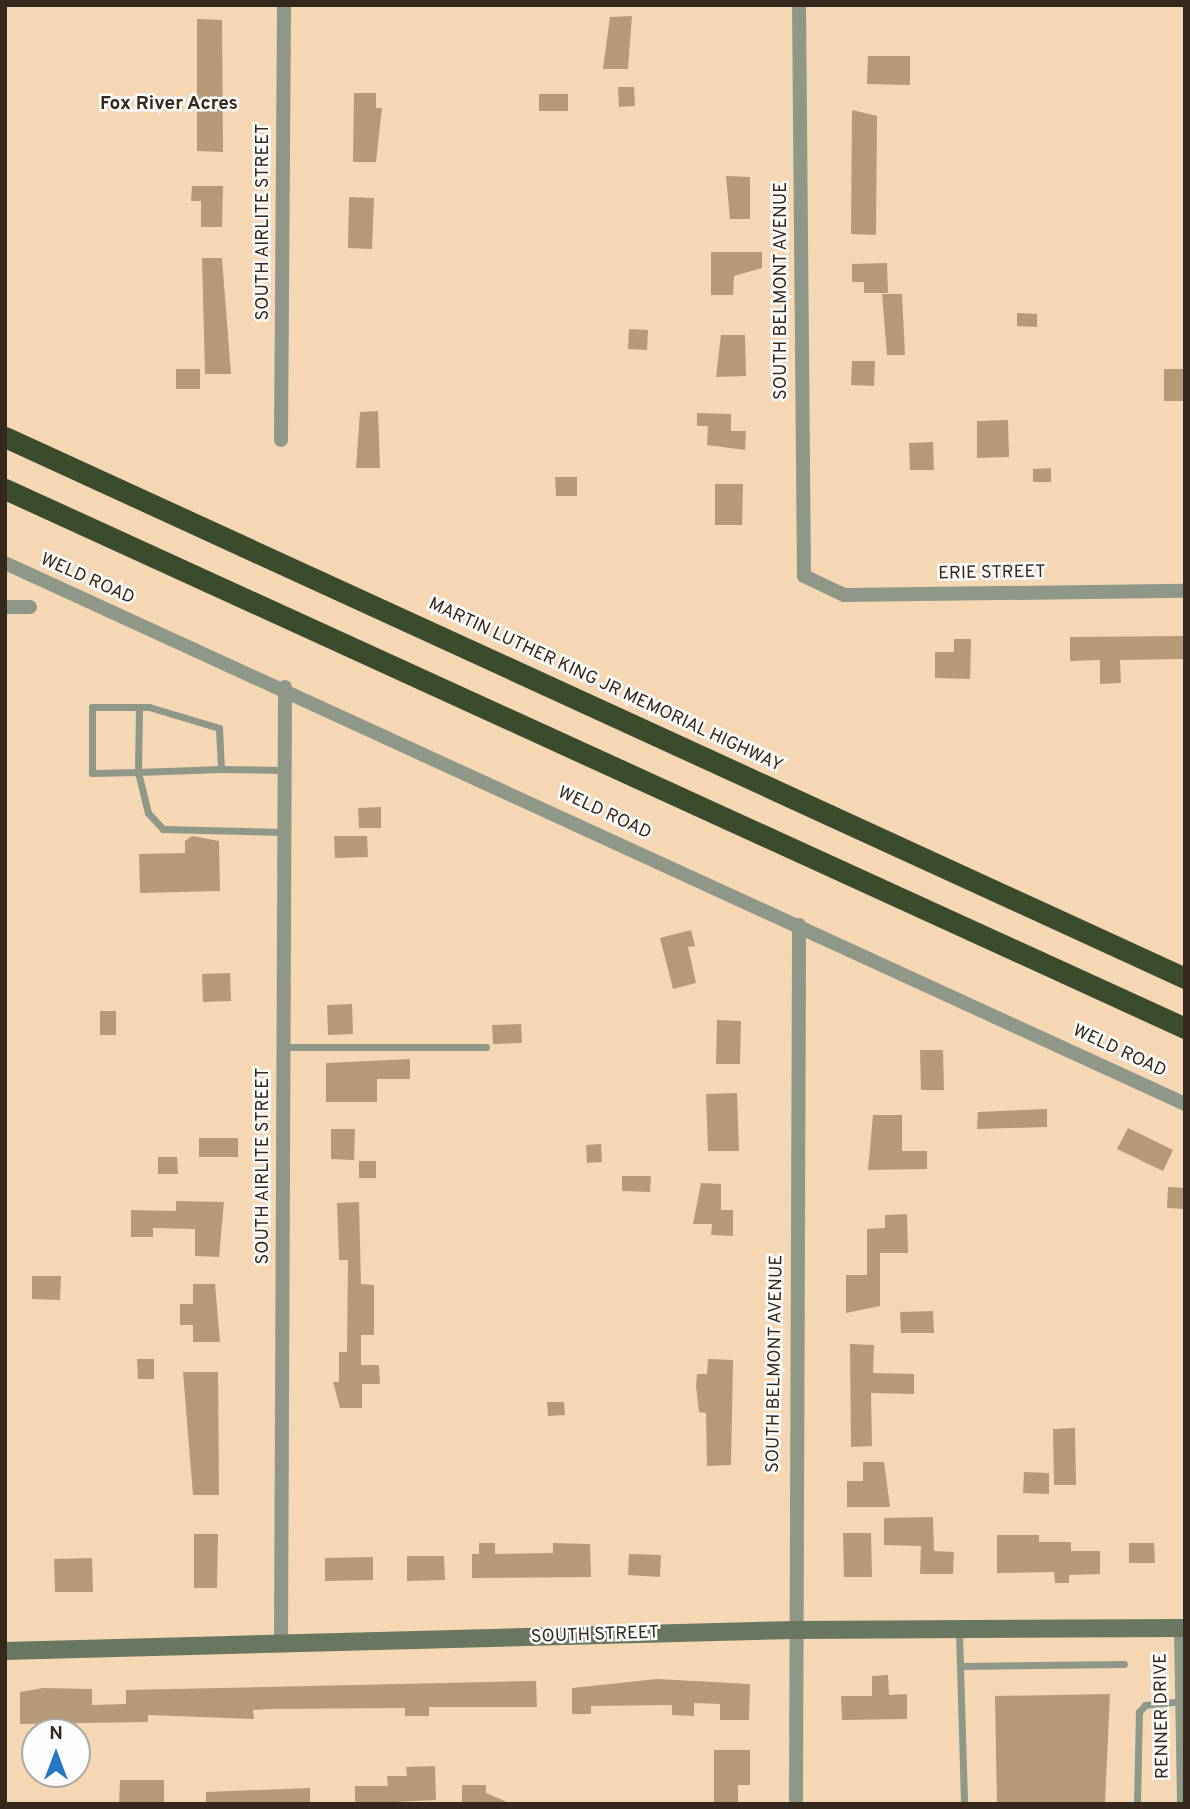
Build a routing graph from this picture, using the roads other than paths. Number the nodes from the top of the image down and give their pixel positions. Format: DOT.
graph roads {
  1 [pos="284,5"];
  2 [pos="799,5"];
  3 [pos="5,437"];
  4 [pos="281,440"];
  5 [pos="5,489"];
  6 [pos="5,563"];
  7 [pos="804,576"];
  8 [pos="1185,591"];
  9 [pos="5,607"];
  10 [pos="30,607"];
  11 [pos="285,687"];
  12 [pos="139,707"];
  13 [pos="221,769"];
  14 [pos="285,770"];
  15 [pos="138,772"];
  16 [pos="283,832"];
  17 [pos="799,925"];
  18 [pos="1185,978"];
  19 [pos="1185,1028"];
  20 [pos="284,1047"];
  21 [pos="486,1047"];
  22 [pos="1185,1104"];
  23 [pos="1183,1628"];
  24 [pos="793,1630"];
  25 [pos="960,1633"];
  26 [pos="281,1645"];
  27 [pos="5,1651"];
  28 [pos="1124,1664"];
  29 [pos="960,1666"];
  30 [pos="1182,1701"];
  31 [pos="796,1804"];
  32 [pos="964,1804"];
  33 [pos="1137,1804"];
  34 [pos="1184,1804"];
  1 -- 4 [label="street, SOUTH AIRLITE STREET"];
  2 -- 7 [label="street, SOUTH BELMONT AVENUE"];
  3 -- 18 [label="highway, MARTIN LUTHER KING JR MEMORIAL HIGHWAY"];
  5 -- 19 [label="highway"];
  6 -- 11 [label="street, WELD ROAD"];
  7 -- 8 [label="street, ERIE STREET"];
  9 -- 10 [label="street"];
  11 -- 14 [label="street, SOUTH AIRLITE STREET"];
  11 -- 17 [label="street, WELD ROAD"];
  12 -- 13 [label="lane"];
  12 -- 15 [label="lane"];
  12 -- 15 [label="lane"];
  13 -- 14 [label="lane"];
  13 -- 15 [label="lane"];
  14 -- 16 [label="street, SOUTH AIRLITE STREET"];
  15 -- 16 [label="lane"];
  16 -- 20 [label="street, SOUTH AIRLITE STREET"];
  17 -- 22 [label="street, WELD ROAD"];
  17 -- 24 [label="street, SOUTH BELMONT AVENUE"];
  20 -- 21 [label="lane"];
  20 -- 26 [label="street, SOUTH AIRLITE STREET"];
  23 -- 25 [label="street, SOUTH STREET"];
  23 -- 30 [label="street, RENNER DRIVE"];
  24 -- 25 [label="street, SOUTH STREET"];
  24 -- 26 [label="street, SOUTH STREET"];
  24 -- 31 [label="street, SOUTH BELMONT AVENUE"];
  25 -- 29 [label="lane"];
  26 -- 27 [label="street, SOUTH STREET"];
  28 -- 29 [label="lane"];
  29 -- 32 [label="lane"];
  30 -- 33 [label="lane"];
  30 -- 34 [label="street, RENNER DRIVE"];
}
